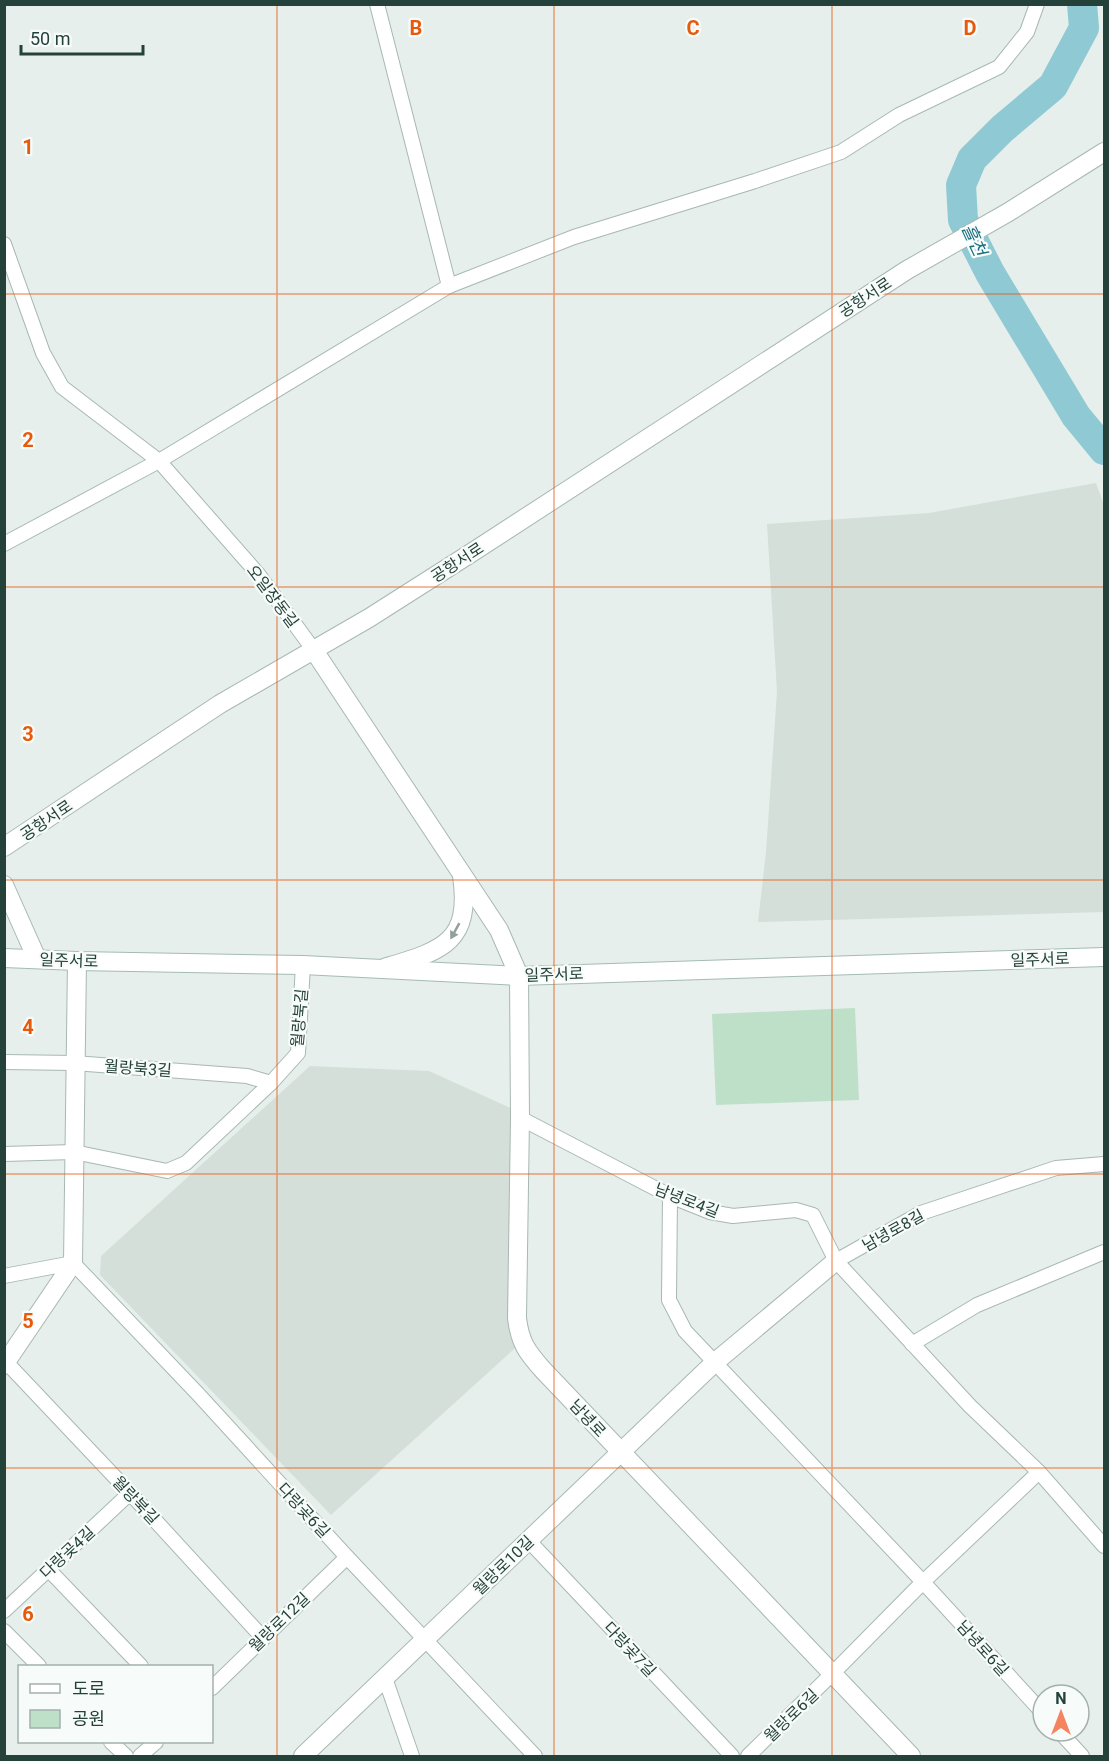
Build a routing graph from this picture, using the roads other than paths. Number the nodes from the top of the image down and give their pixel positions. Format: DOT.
graph roads {
  1 [pos="377,4"];
  2 [pos="1036,4"];
  3 [pos="1104,152"];
  4 [pos="4,244"];
  5 [pos="449,286"];
  6 [pos="159,461"];
  7 [pos="4,544"];
  8 [pos="313,649"];
  9 [pos="4,847"];
  10 [pos="462,874"];
  11 [pos="4,885"];
  12 [pos="1104,957"];
  13 [pos="4,958"];
  14 [pos="37,959"];
  15 [pos="77,961"];
  16 [pos="303,965"];
  17 [pos="381,969"];
  18 [pos="519,976"];
  19 [pos="4,1062"];
  20 [pos="75,1063"];
  21 [pos="271,1083"];
  22 [pos="520,1118"];
  23 [pos="75,1152"];
  24 [pos="4,1154"];
  25 [pos="1104,1164"];
  26 [pos="670,1196"];
  27 [pos="1104,1252"];
  28 [pos="836,1261"];
  29 [pos="73,1263"];
  30 [pos="4,1276"];
  31 [pos="912,1344"];
  32 [pos="714,1363"];
  33 [pos="6,1364"];
  34 [pos="621,1452"];
  35 [pos="1040,1472"];
  36 [pos="130,1493"];
  37 [pos="529,1541"];
  38 [pos="1104,1546"];
  39 [pos="347,1557"];
  40 [pos="49,1570"];
  41 [pos="923,1582"];
  42 [pos="4,1611"];
  43 [pos="4,1631"];
  44 [pos="263,1638"];
  45 [pos="426,1639"];
  46 [pos="38,1665"];
  47 [pos="140,1665"];
  48 [pos="833,1673"];
  49 [pos="385,1678"];
  50 [pos="213,1687"];
  51 [pos="1031,1700"];
  52 [pos="112,1743"];
  53 [pos="155,1743"];
  54 [pos="1071,1743"];
  55 [pos="126,1756"];
  56 [pos="141,1756"];
  57 [pos="303,1756"];
  58 [pos="412,1756"];
  59 [pos="535,1756"];
  60 [pos="732,1756"];
  61 [pos="748,1756"];
  62 [pos="911,1756"];
  63 [pos="1083,1756"];
  1 -- 5 [label="street"];
  2 -- 5 [label="street"];
  3 -- 8 [label="street, 공항서로"];
  4 -- 6 [label="street, 오일장동길"];
  5 -- 6 [label="street"];
  6 -- 7 [label="street"];
  6 -- 8 [label="street, 오일장동길"];
  8 -- 9 [label="street, 공항서로"];
  8 -- 10 [label="street, 오일장동길"];
  10 -- 17 [label="street, one-way"];
  10 -- 18 [label="street, 오일장동길"];
  11 -- 14 [label="street"];
  12 -- 18 [label="street, 일주서로"];
  13 -- 14 [label="street, 일주서로"];
  14 -- 15 [label="street, 일주서로"];
  15 -- 16 [label="street, 일주서로"];
  15 -- 20 [label="street"];
  16 -- 17 [label="street, 일주서로"];
  16 -- 21 [label="street, 월랑북길"];
  17 -- 18 [label="street, 일주서로"];
  18 -- 22 [label="street, 남녕로"];
  19 -- 20 [label="street, 월랑북3길"];
  20 -- 21 [label="street, 월랑북3길"];
  20 -- 23 [label="street"];
  21 -- 23 [label="street, 월랑북길"];
  22 -- 26 [label="street, 남녕로4길"];
  22 -- 34 [label="street, 남녕로"];
  23 -- 24 [label="street, 월랑북길"];
  23 -- 29 [label="street"];
  25 -- 28 [label="street, 남녕로8길"];
  26 -- 28 [label="street, 남녕로4길"];
  26 -- 32 [label="street"];
  27 -- 31 [label="street"];
  28 -- 31 [label="street, 남녕로4길"];
  28 -- 32 [label="street, 남녕로8길"];
  29 -- 30 [label="street"];
  29 -- 33 [label="street, 월랑북길"];
  29 -- 39 [label="street, 다랑곶6길"];
  31 -- 35 [label="street, 남녕로4길"];
  32 -- 34 [label="street, 남녕로8길"];
  32 -- 41 [label="street, 남녕로6길"];
  33 -- 36 [label="street, 월랑북길"];
  34 -- 37 [label="street, 월랑로10길"];
  34 -- 48 [label="street, 남녕로"];
  35 -- 38 [label="street, 남녕로4길"];
  35 -- 41 [label="street"];
  36 -- 40 [label="street, 다랑곶4길"];
  36 -- 44 [label="street, 월랑북길"];
  37 -- 45 [label="street, 월랑로10길"];
  37 -- 60 [label="street, 다랑곶7길"];
  39 -- 44 [label="street, 월랑로12길"];
  39 -- 45 [label="street, 다랑곶6길"];
  40 -- 42 [label="street, 다랑곶4길"];
  40 -- 47 [label="street"];
  41 -- 48 [label="street"];
  41 -- 51 [label="street, 남녕로6길"];
  43 -- 46 [label="street"];
  44 -- 50 [label="street, 월랑로12길"];
  45 -- 49 [label="street, 월랑로10길"];
  45 -- 59 [label="street, 다랑곶6길"];
  48 -- 61 [label="street, 월랑로6길"];
  48 -- 62 [label="street, 남녕로"];
  49 -- 57 [label="street, 월랑로10길"];
  49 -- 58 [label="street"];
  52 -- 55 [label="street"];
  53 -- 56 [label="street"];
  54 -- 63 [label="street"];
}
